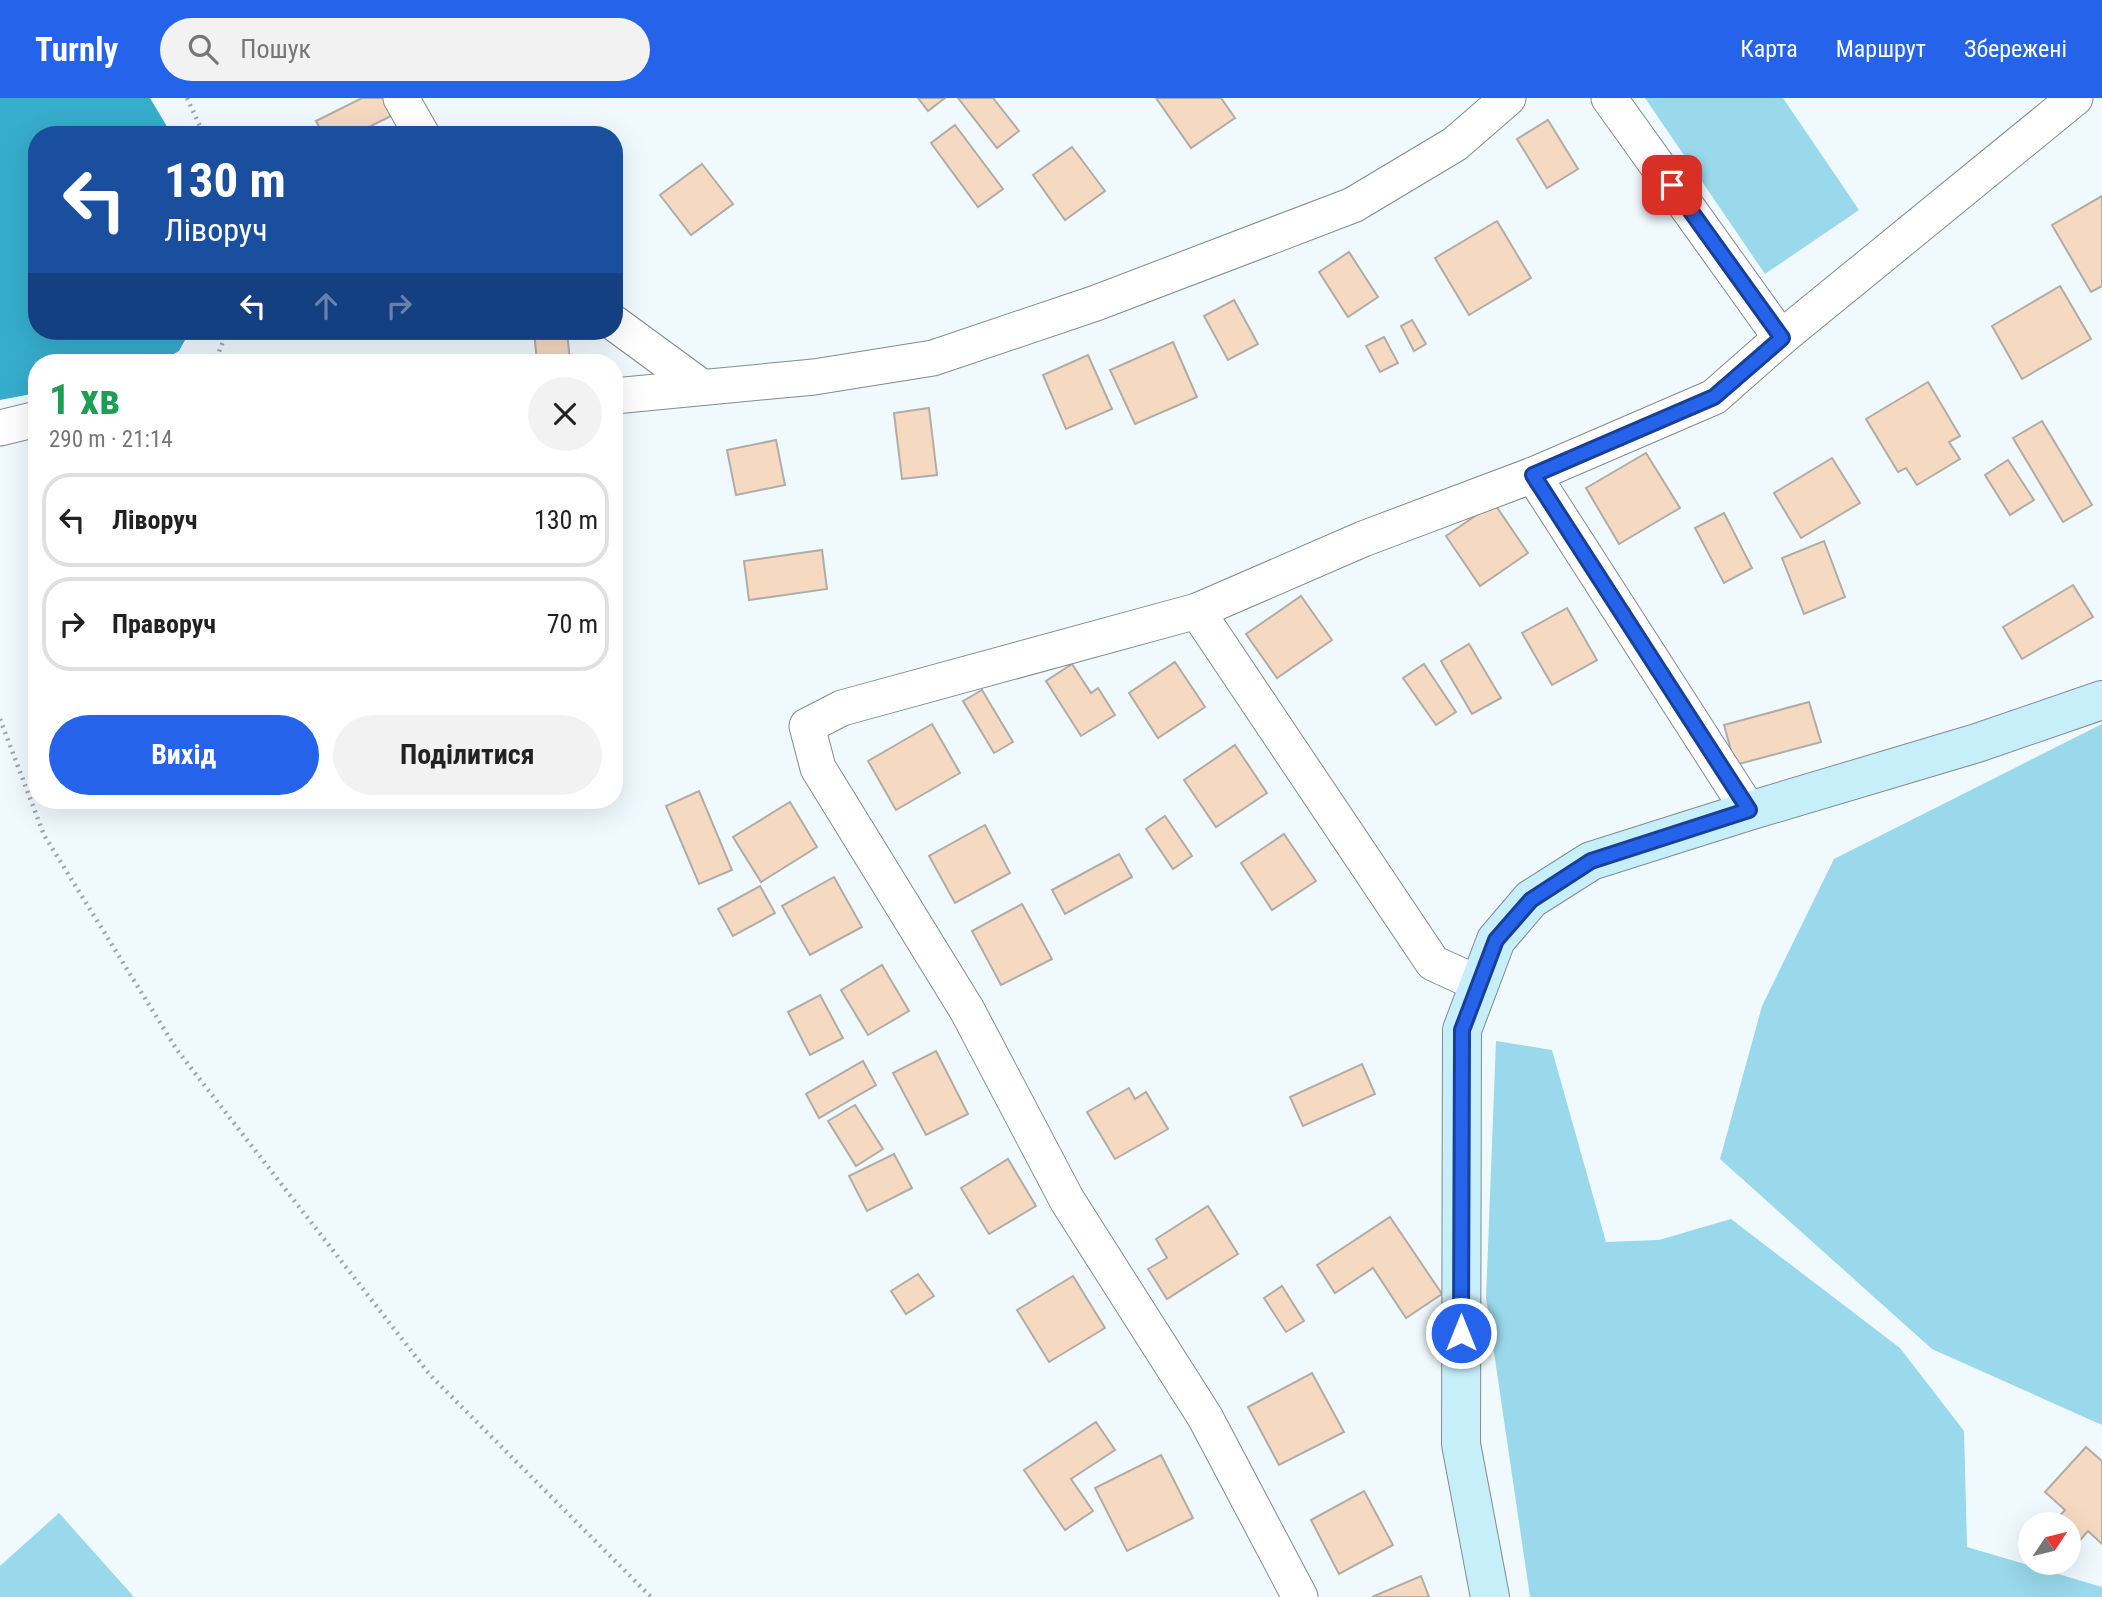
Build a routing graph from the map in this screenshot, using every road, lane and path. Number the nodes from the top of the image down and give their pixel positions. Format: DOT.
graph roads {
  1 [pos="187,98"];
  2 [pos="401,98"];
  3 [pos="1508,98"];
  4 [pos="1609,98"];
  5 [pos="2075,98"];
  6 [pos="200,126"];
  7 [pos="417,126"];
  8 [pos="623,330"];
  9 [pos="1782,338"];
  10 [pos="700,386"];
  11 [pos="623,395"];
  12 [pos="28,421"];
  13 [pos="0,428"];
  14 [pos="1533,475"];
  15 [pos="1197,611"];
  16 [pos="2102,700"];
  17 [pos="0,719"];
  18 [pos="28,793"];
  19 [pos="34,809"];
  20 [pos="1749,810"];
  21 [pos="1479,984"];
  22 [pos="651,1597"];
  23 [pos="1300,1597"];
  24 [pos="1490,1597"];
  1 -- 6 [label="path"];
  2 -- 7 [label="street"];
  3 -- 10 [label="street"];
  4 -- 9 [label="street"];
  5 -- 9 [label="street"];
  8 -- 10 [label="street"];
  9 -- 14 [label="street"];
  10 -- 11 [label="street"];
  12 -- 13 [label="street"];
  14 -- 15 [label="street"];
  14 -- 20 [label="street"];
  15 -- 21 [label="street"];
  15 -- 23 [label="street"];
  16 -- 20 [label="street"];
  17 -- 18 [label="path"];
  19 -- 22 [label="path"];
  20 -- 21 [label="street"];
  21 -- 24 [label="street"];
}
